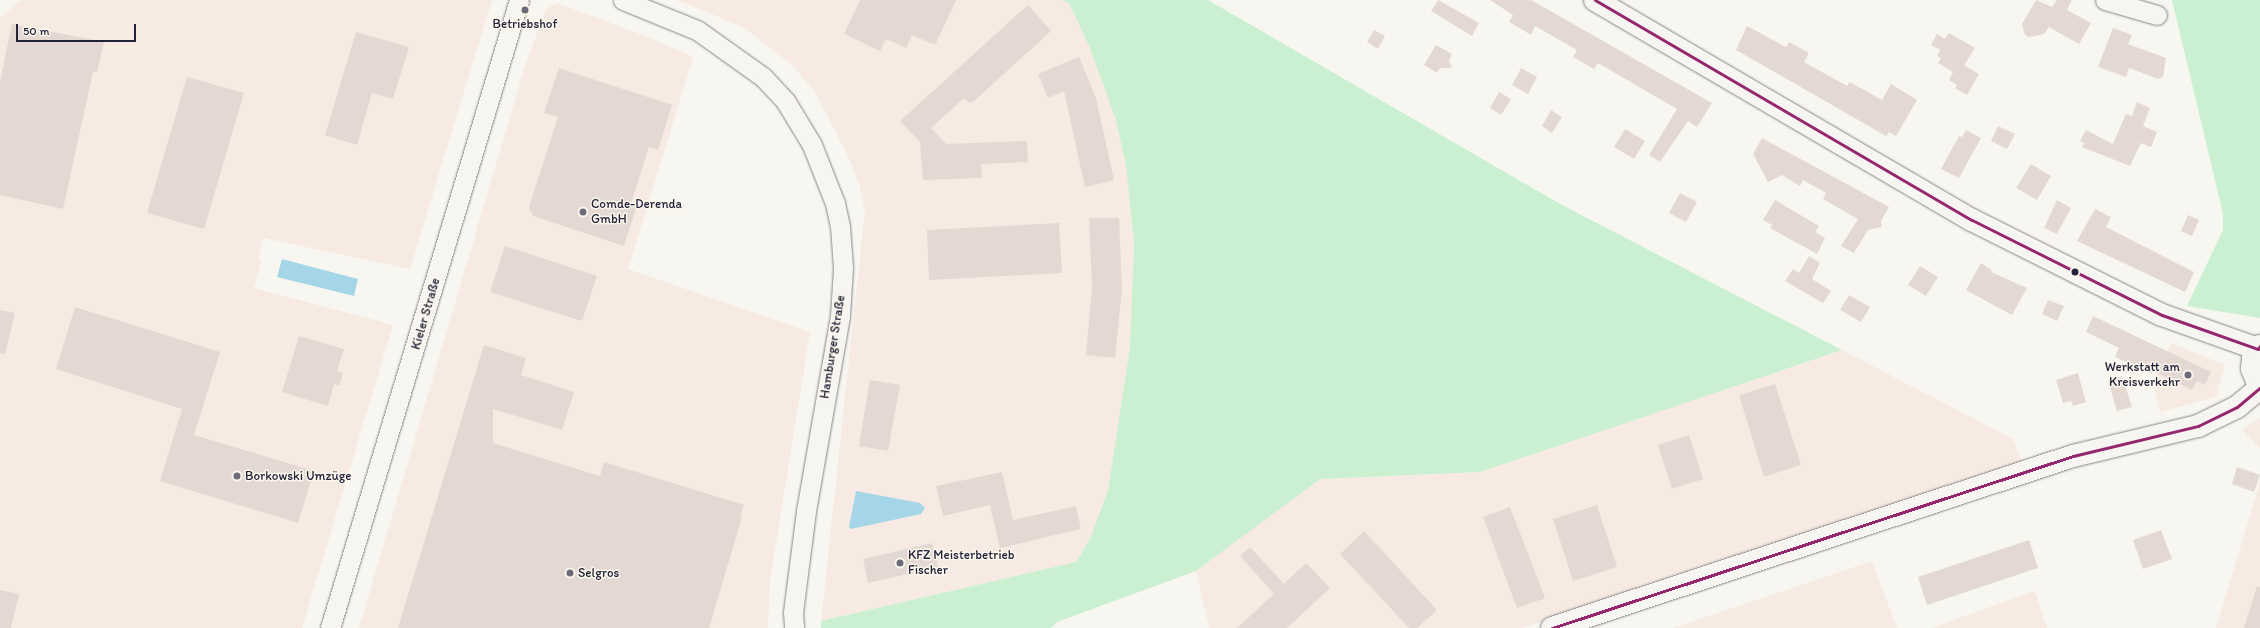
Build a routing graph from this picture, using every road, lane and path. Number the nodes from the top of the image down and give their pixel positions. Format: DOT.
graph roads {
  1 [pos="519,0"];
  2 [pos="623,0"];
  3 [pos="1596,0"];
  4 [pos="2105,0"];
  5 [pos="2157,15"];
  6 [pos="2259,348"];
  7 [pos="2260,388"];
  8 [pos="330,628"];
  9 [pos="794,628"];
  10 [pos="1552,628"];
  1 -- 8 [label="street, Kieler Straße"];
  2 -- 9 [label="street, Hamburger Straße"];
  3 -- 6 [label="street"];
  4 -- 5 [label="street"];
  6 -- 7 [label="street"];
  7 -- 10 [label="street"];
}
